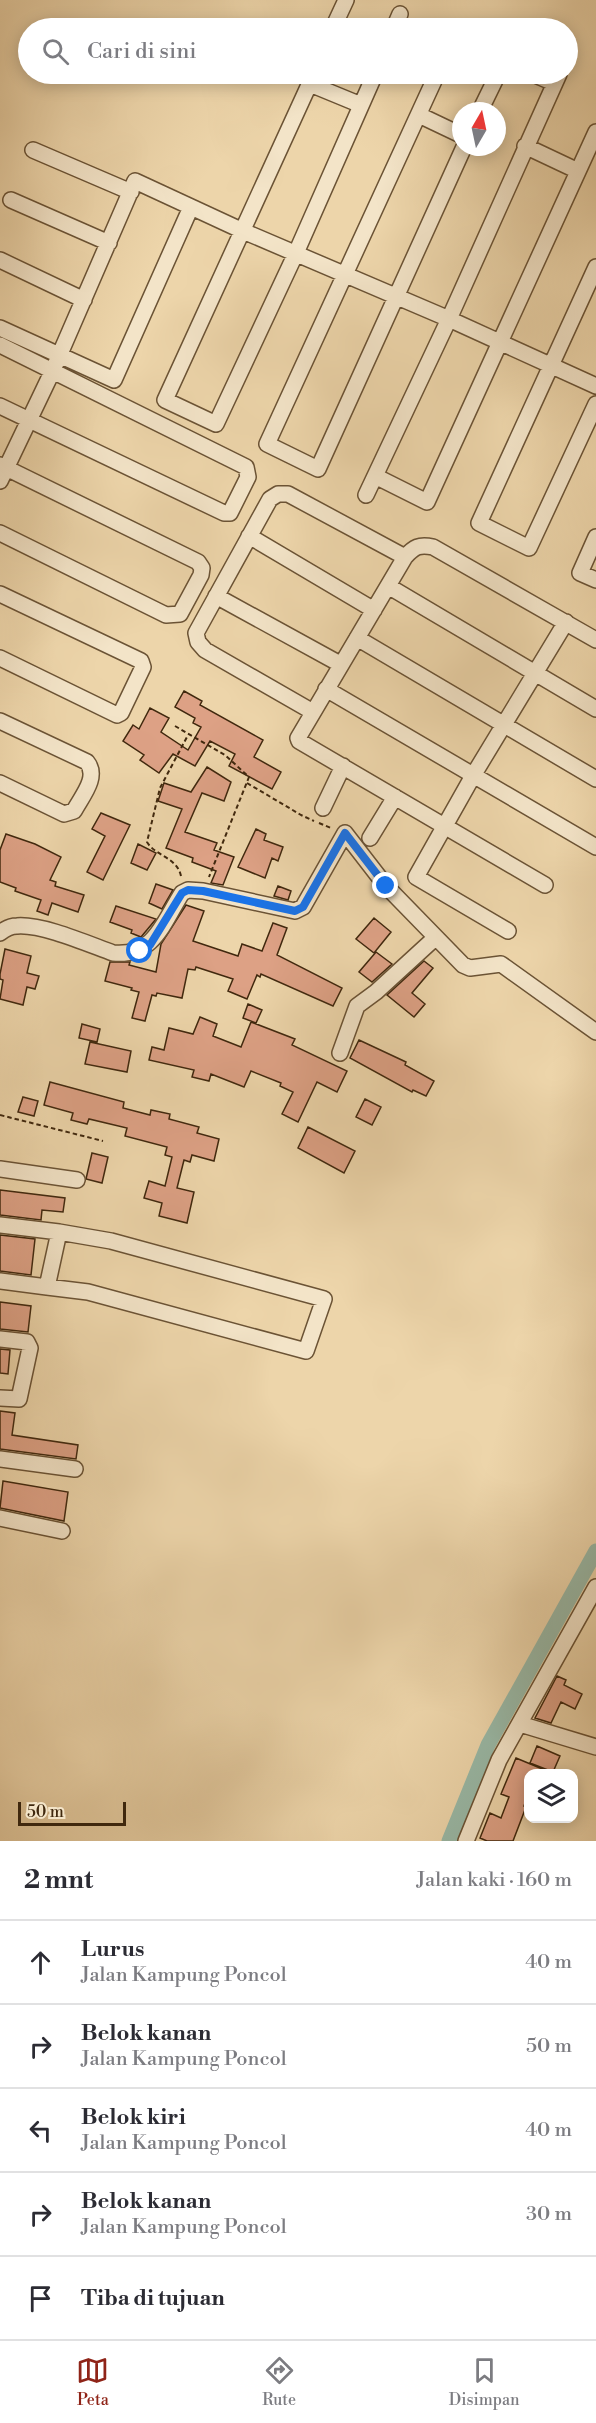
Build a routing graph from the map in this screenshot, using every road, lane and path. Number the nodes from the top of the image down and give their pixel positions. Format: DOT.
graph roads {
  1 [pos="346,0"];
  2 [pos="338,18"];
  3 [pos="310,84"];
  4 [pos="321,84"];
  5 [pos="370,84"];
  6 [pos="433,84"];
  7 [pos="493,84"];
  8 [pos="554,84"];
  9 [pos="484,102"];
  10 [pos="361,105"];
  11 [pos="419,115"];
  12 [pos="452,131"];
  13 [pos="596,132"];
  14 [pos="525,146"];
  15 [pos="33,150"];
  16 [pos="460,156"];
  17 [pos="578,171"];
  18 [pos="131,192"];
  19 [pos="11,201"];
  20 [pos="191,207"];
  21 [pos="243,231"];
  22 [pos="109,243"];
  23 [pos="296,253"];
  24 [pos="0,260"];
  25 [pos="596,267"];
  26 [pos="345,274"];
  27 [pos="396,296"];
  28 [pos="84,300"];
  29 [pos="449,319"];
  30 [pos="0,328"];
  31 [pos="498,342"];
  32 [pos="0,345"];
  33 [pos="60,355"];
  34 [pos="550,366"];
  35 [pos="53,370"];
  36 [pos="596,386"];
  37 [pos="596,404"];
  38 [pos="0,406"];
  39 [pos="29,421"];
  40 [pos="2,471"];
  41 [pos="375,476"];
  42 [pos="366,495"];
  43 [pos="0,533"];
  44 [pos="249,536"];
  45 [pos="596,537"];
  46 [pos="405,557"];
  47 [pos="596,580"];
  48 [pos="388,586"];
  49 [pos="0,594"];
  50 [pos="216,596"];
  51 [pos="374,610"];
  52 [pos="566,622"];
  53 [pos="357,638"];
  54 [pos="596,640"];
  55 [pos="0,658"];
  56 [pos="340,664"];
  57 [pos="535,672"];
  58 [pos="326,689"];
  59 [pos="596,709"];
  60 [pos="314,712"];
  61 [pos="0,721"];
  62 [pos="505,724"];
  63 [pos="175,726"];
  64 [pos="189,734"];
  65 [pos="343,766"];
  66 [pos="474,774"];
  67 [pos="596,779"];
  68 [pos="0,783"];
  69 [pos="247,783"];
  70 [pos="395,797"];
  71 [pos="322,808"];
  72 [pos="444,826"];
  73 [pos="345,833"];
  74 [pos="370,838"];
  75 [pos="596,847"];
  76 [pos="545,885"];
  77 [pos="203,891"];
  78 [pos="182,893"];
  79 [pos="508,931"];
  80 [pos="0,933"];
  81 [pos="435,938"];
  82 [pos="596,1032"];
  83 [pos="340,1053"];
  84 [pos="0,1115"];
  85 [pos="103,1141"];
  86 [pos="0,1169"];
  87 [pos="77,1180"];
  88 [pos="0,1224"];
  89 [pos="59,1232"];
  90 [pos="0,1281"];
  91 [pos="47,1287"];
  92 [pos="0,1339"];
  93 [pos="0,1398"];
  94 [pos="0,1459"];
  95 [pos="75,1468"];
  96 [pos="0,1518"];
  97 [pos="62,1531"];
  98 [pos="596,1587"];
  99 [pos="520,1724"];
  100 [pos="596,1747"];
  101 [pos="466,1841"];
  1 -- 2 [label="street"];
  3 -- 21 [label="street"];
  4 -- 10 [label="street"];
  5 -- 10 [label="street"];
  6 -- 11 [label="street"];
  7 -- 9 [label="street"];
  8 -- 14 [label="street"];
  10 -- 23 [label="street"];
  11 -- 12 [label="street"];
  11 -- 26 [label="street"];
  13 -- 17 [label="street"];
  14 -- 17 [label="street"];
  14 -- 29 [label="street"];
  15 -- 18 [label="street"];
  16 -- 27 [label="street"];
  17 -- 31 [label="street"];
  18 -- 20 [label="street"];
  18 -- 22 [label="street"];
  19 -- 22 [label="street"];
  20 -- 21 [label="street"];
  20 -- 33 [label="street"];
  21 -- 23 [label="street"];
  21 -- 23 [label="street"];
  22 -- 28 [label="street"];
  23 -- 26 [label="street"];
  24 -- 28 [label="street"];
  25 -- 34 [label="street"];
  26 -- 27 [label="street"];
  26 -- 27 [label="street"];
  27 -- 29 [label="street"];
  28 -- 33 [label="street"];
  29 -- 31 [label="street"];
  29 -- 41 [label="street"];
  30 -- 33 [label="street"];
  31 -- 34 [label="street"];
  31 -- 41 [label="street"];
  32 -- 35 [label="street"];
  33 -- 35 [label="street"];
  34 -- 36 [label="street"];
  34 -- 37 [label="street"];
  35 -- 39 [label="street"];
  35 -- 39 [label="street"];
  38 -- 39 [label="street"];
  39 -- 40 [label="street"];
  40 -- 43 [label="street"];
  41 -- 42 [label="street"];
  44 -- 46 [label="street"];
  44 -- 50 [label="street"];
  44 -- 51 [label="street"];
  45 -- 47 [label="street"];
  46 -- 48 [label="street"];
  46 -- 52 [label="street"];
  48 -- 51 [label="street"];
  48 -- 57 [label="street"];
  49 -- 55 [label="street"];
  50 -- 56 [label="street"];
  50 -- 60 [label="street"];
  51 -- 53 [label="street"];
  52 -- 54 [label="street"];
  52 -- 57 [label="street"];
  53 -- 56 [label="street"];
  53 -- 62 [label="street"];
  56 -- 58 [label="street"];
  57 -- 59 [label="street"];
  57 -- 62 [label="street"];
  58 -- 60 [label="street"];
  58 -- 66 [label="street"];
  60 -- 65 [label="street"];
  61 -- 68 [label="street"];
  62 -- 66 [label="street"];
  62 -- 67 [label="street"];
  63 -- 64 [label="path"];
  64 -- 69 [label="path"];
  64 -- 78 [label="path"];
  65 -- 70 [label="street"];
  65 -- 71 [label="street"];
  66 -- 72 [label="street"];
  66 -- 75 [label="street"];
  69 -- 73 [label="path"];
  69 -- 77 [label="path"];
  70 -- 72 [label="street"];
  70 -- 74 [label="street"];
  72 -- 76 [label="street"];
  72 -- 79 [label="street"];
  73 -- 77 [label="street"];
  73 -- 81 [label="street"];
  77 -- 78 [label="street"];
  78 -- 80 [label="street"];
  81 -- 82 [label="street"];
  81 -- 83 [label="street"];
  84 -- 85 [label="path"];
  86 -- 87 [label="street"];
  88 -- 89 [label="street"];
  89 -- 91 [label="street"];
  89 -- 91 [label="street"];
  90 -- 91 [label="street"];
  92 -- 93 [label="street"];
  94 -- 95 [label="street"];
  96 -- 97 [label="street"];
  98 -- 99 [label="street"];
  99 -- 100 [label="street"];
  99 -- 101 [label="street"];
}
